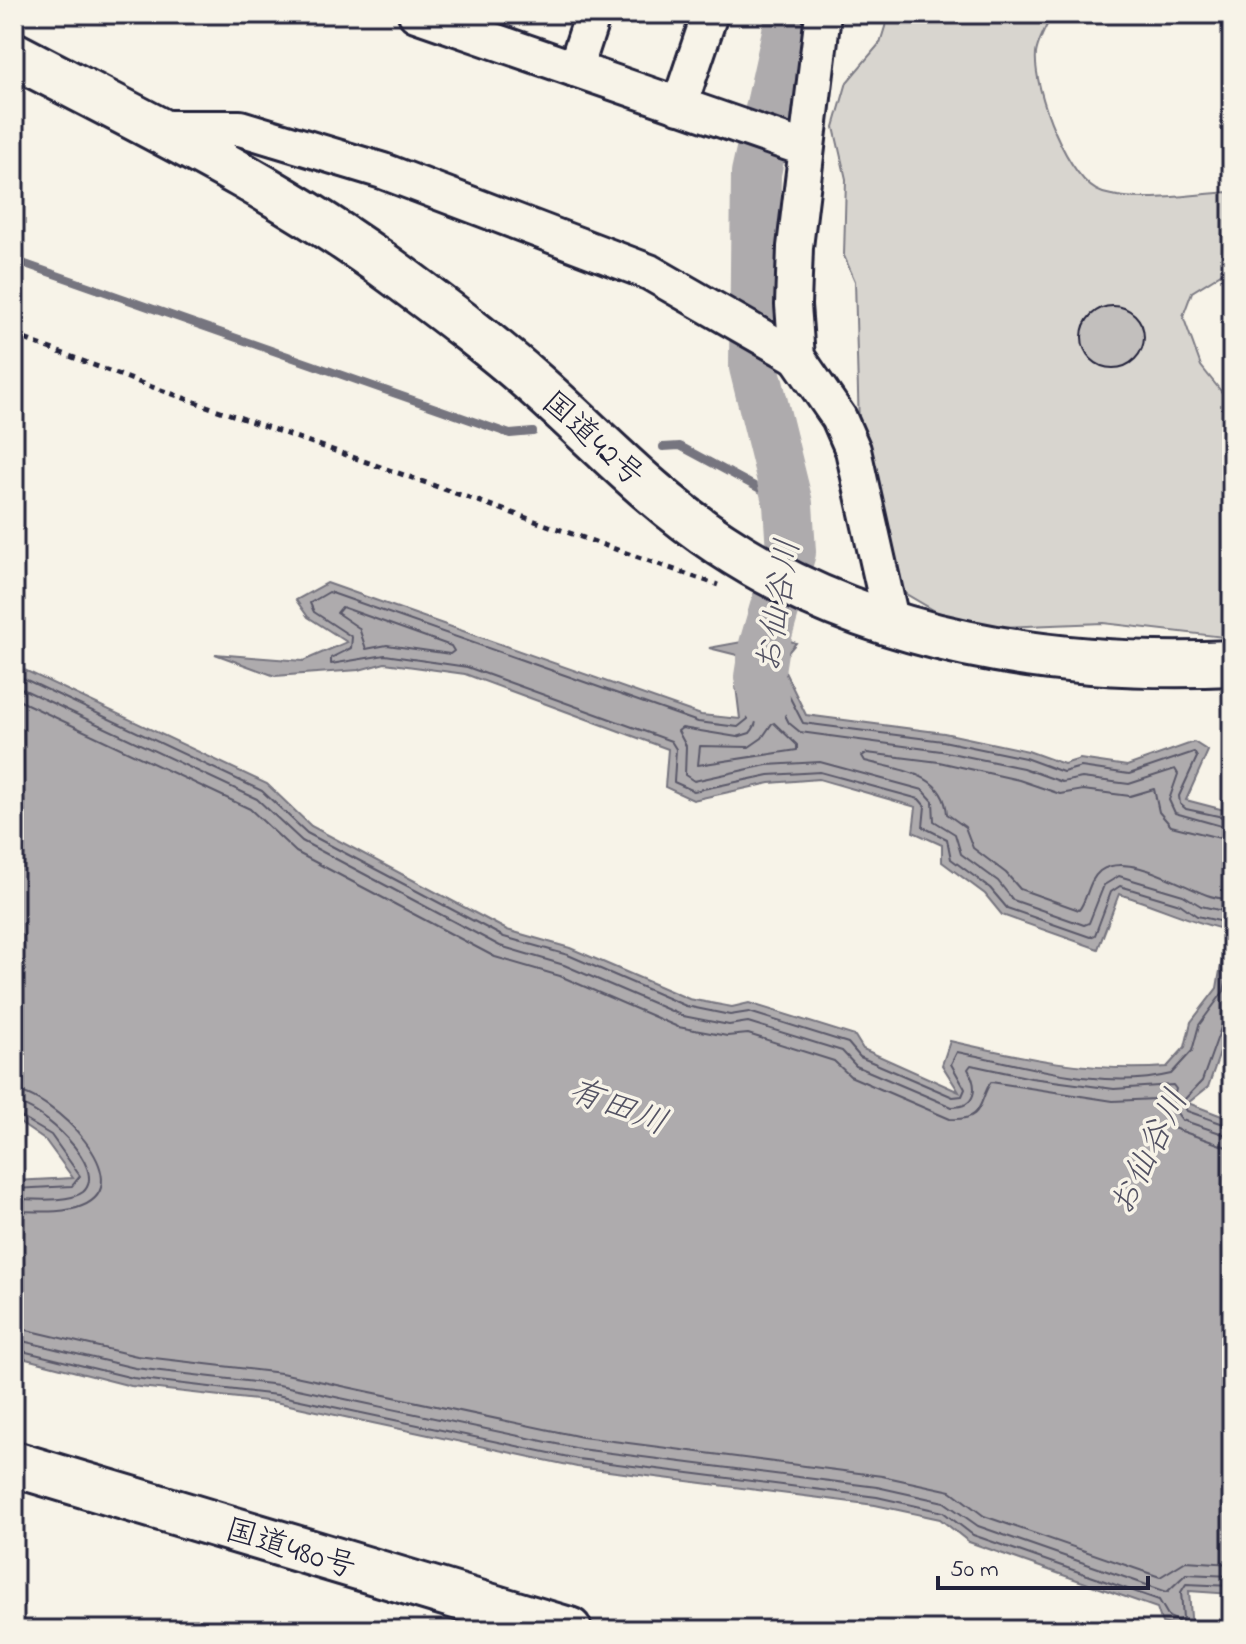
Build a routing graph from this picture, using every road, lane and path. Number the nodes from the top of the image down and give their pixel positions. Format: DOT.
graph roads {
  1 [pos="416,14"];
  2 [pos="593,14"];
  3 [pos="710,14"];
  4 [pos="823,14"];
  5 [pos="14,55"];
  6 [pos="575,69"];
  7 [pos="679,106"];
  8 [pos="155,128"];
  9 [pos="806,149"];
  10 [pos="14,335"];
  11 [pos="797,357"];
  12 [pos="729,585"];
  13 [pos="892,624"];
  14 [pos="1232,663"];
  15 [pos="14,1464"];
  16 [pos="569,1630"];
  1 -- 6 [label="street"];
  2 -- 6 [label="street"];
  3 -- 7 [label="street"];
  4 -- 9 [label="street"];
  5 -- 8 [label="highway, 国道42号"];
  6 -- 7 [label="street"];
  7 -- 9 [label="street"];
  8 -- 11 [label="street"];
  8 -- 13 [label="highway, 国道42号"];
  9 -- 11 [label="street"];
  10 -- 12 [label="path"];
  11 -- 13 [label="street"];
  13 -- 14 [label="highway, 国道42号"];
  15 -- 16 [label="highway, 国道480号"];
}
